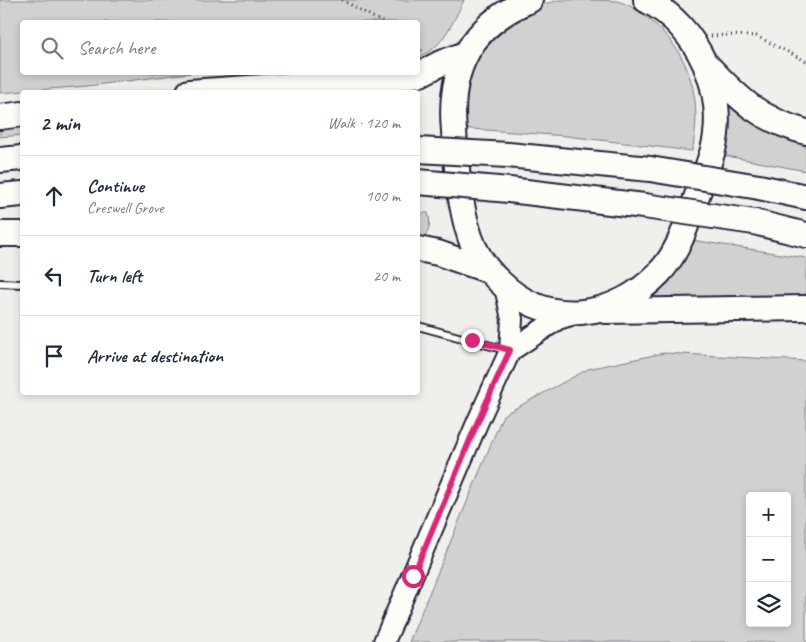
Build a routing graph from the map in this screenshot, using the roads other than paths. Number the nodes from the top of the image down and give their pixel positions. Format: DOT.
graph roads {
  1 [pos="491,0"];
  2 [pos="530,0"];
  3 [pos="646,0"];
  4 [pos="670,0"];
  5 [pos="482,33"];
  6 [pos="686,33"];
  7 [pos="465,54"];
  8 [pos="706,64"];
  9 [pos="420,74"];
  10 [pos="414,75"];
  11 [pos="219,90"];
  12 [pos="20,114"];
  13 [pos="0,117"];
  14 [pos="806,132"];
  15 [pos="420,150"];
  16 [pos="20,158"];
  17 [pos="0,160"];
  18 [pos="420,182"];
  19 [pos="20,194"];
  20 [pos="0,196"];
  21 [pos="806,197"];
  22 [pos="0,234"];
  23 [pos="20,234"];
  24 [pos="806,235"];
  25 [pos="420,249"];
  26 [pos="487,270"];
  27 [pos="0,282"];
  28 [pos="20,284"];
  29 [pos="505,286"];
  30 [pos="806,308"];
  31 [pos="587,312"];
  32 [pos="420,327"];
  33 [pos="510,350"];
  34 [pos="384,642"];
  1 -- 5 [label="highway"];
  2 -- 5 [label="highway"];
  3 -- 6 [label="highway"];
  4 -- 6 [label="main road"];
  5 -- 7 [label="highway"];
  6 -- 8 [label="highway"];
  7 -- 9 [label="highway"];
  7 -- 26 [label="highway"];
  8 -- 14 [label="highway"];
  8 -- 31 [label="highway"];
  10 -- 11 [label="highway"];
  12 -- 13 [label="highway"];
  15 -- 21 [label="highway, bridge"];
  16 -- 17 [label="highway"];
  18 -- 24 [label="highway, bridge"];
  19 -- 20 [label="highway"];
  22 -- 23 [label="highway"];
  25 -- 26 [label="highway"];
  26 -- 29 [label="highway"];
  27 -- 28 [label="lane"];
  29 -- 31 [label="highway"];
  29 -- 33 [label="main road"];
  30 -- 31 [label="highway"];
  31 -- 33 [label="main road"];
  32 -- 33 [label="lane"];
  33 -- 34 [label="main road"];
}
